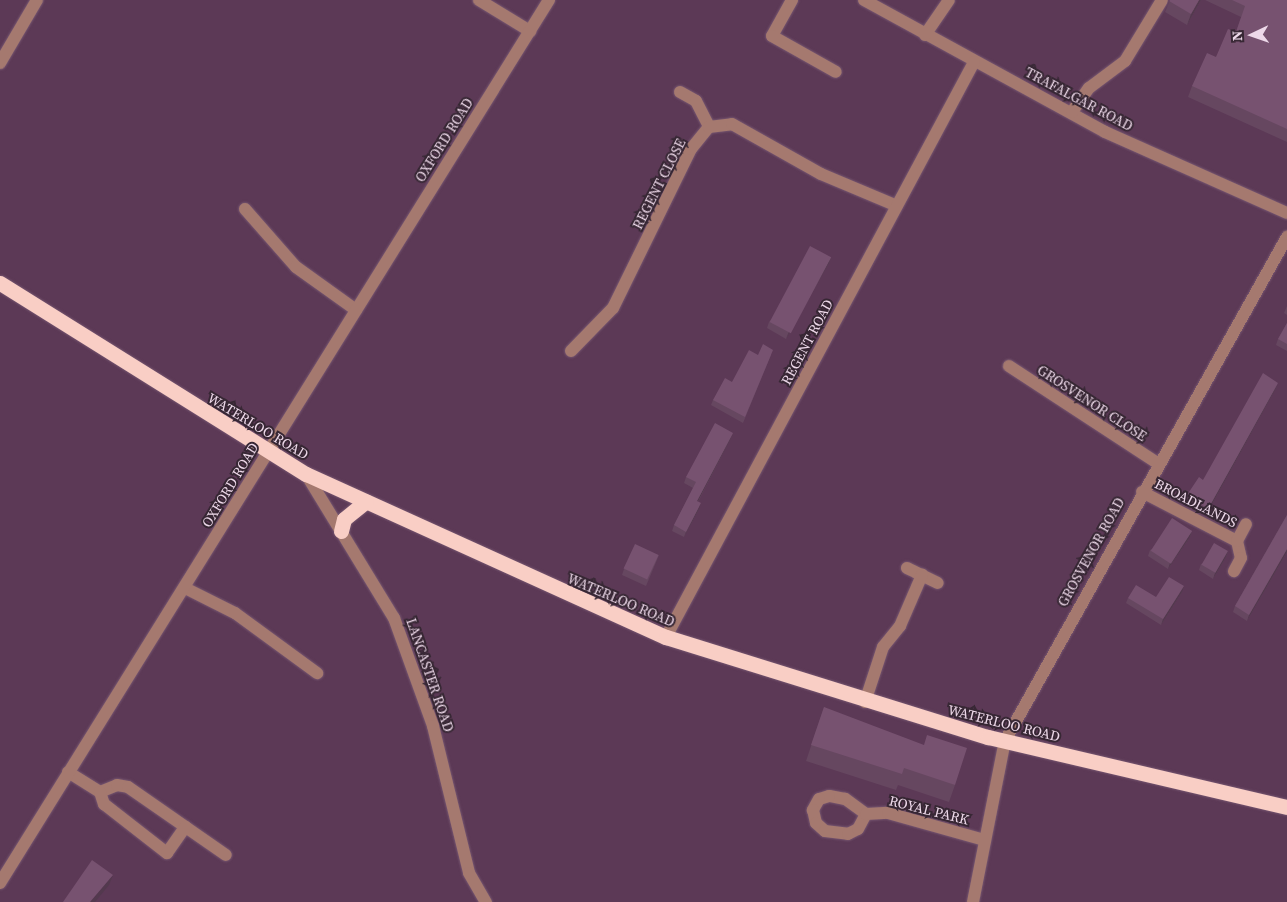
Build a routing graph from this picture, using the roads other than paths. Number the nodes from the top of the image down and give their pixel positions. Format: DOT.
graph roads {
  1 [pos="37,0"];
  2 [pos="480,0"];
  3 [pos="549,0"];
  4 [pos="792,0"];
  5 [pos="864,0"];
  6 [pos="948,0"];
  7 [pos="1162,0"];
  8 [pos="530,31"];
  9 [pos="925,35"];
  10 [pos="974,62"];
  11 [pos="0,63"];
  12 [pos="836,72"];
  13 [pos="680,92"];
  14 [pos="1072,112"];
  15 [pos="709,127"];
  16 [pos="897,206"];
  17 [pos="245,209"];
  18 [pos="1287,213"];
  19 [pos="1287,237"];
  20 [pos="0,283"];
  21 [pos="356,310"];
  22 [pos="571,351"];
  23 [pos="1009,366"];
  24 [pos="268,452"];
  25 [pos="1159,464"];
  26 [pos="306,474"];
  27 [pos="1142,492"];
  28 [pos="366,501"];
  29 [pos="1246,524"];
  30 [pos="341,531"];
  31 [pos="1237,541"];
  32 [pos="907,568"];
  33 [pos="1234,571"];
  34 [pos="922,575"];
  35 [pos="938,583"];
  36 [pos="185,588"];
  37 [pos="666,637"];
  38 [pos="317,673"];
  39 [pos="865,702"];
  40 [pos="1005,741"];
  41 [pos="68,772"];
  42 [pos="100,792"];
  43 [pos="1287,807"];
  44 [pos="866,814"];
  45 [pos="185,827"];
  46 [pos="986,840"];
  47 [pos="226,855"];
  48 [pos="0,883"];
  49 [pos="486,902"];
  50 [pos="974,902"];
  1 -- 11 [label="street"];
  2 -- 8 [label="street"];
  3 -- 8 [label="street, OXFORD ROAD"];
  4 -- 12 [label="street"];
  5 -- 9 [label="street, TRAFALGAR ROAD"];
  6 -- 9 [label="street"];
  7 -- 14 [label="street"];
  8 -- 21 [label="street, OXFORD ROAD"];
  9 -- 10 [label="street, TRAFALGAR ROAD"];
  10 -- 14 [label="street, TRAFALGAR ROAD"];
  10 -- 16 [label="street, REGENT ROAD"];
  13 -- 15 [label="street"];
  14 -- 18 [label="street, TRAFALGAR ROAD"];
  15 -- 16 [label="street"];
  15 -- 22 [label="street, REGENT CLOSE"];
  16 -- 37 [label="street, REGENT ROAD"];
  17 -- 21 [label="street"];
  19 -- 25 [label="street, GROSVENOR ROAD"];
  20 -- 24 [label="highway, WATERLOO ROAD"];
  21 -- 24 [label="street, OXFORD ROAD"];
  23 -- 25 [label="street, GROSVENOR CLOSE"];
  24 -- 26 [label="highway, WATERLOO ROAD"];
  24 -- 36 [label="street, OXFORD ROAD"];
  25 -- 27 [label="street, GROSVENOR ROAD"];
  26 -- 28 [label="highway, WATERLOO ROAD"];
  26 -- 30 [label="street, LANCASTER ROAD"];
  27 -- 31 [label="street, BROADLANDS"];
  27 -- 40 [label="street, GROSVENOR ROAD"];
  28 -- 30 [label="highway"];
  28 -- 37 [label="highway, WATERLOO ROAD"];
  29 -- 31 [label="street, BROADLANDS"];
  30 -- 49 [label="street, LANCASTER ROAD"];
  31 -- 33 [label="street, BROADLANDS"];
  32 -- 34 [label="street"];
  34 -- 35 [label="street"];
  34 -- 39 [label="street"];
  36 -- 38 [label="street"];
  36 -- 41 [label="street, OXFORD ROAD"];
  37 -- 39 [label="highway, WATERLOO ROAD"];
  39 -- 40 [label="highway, WATERLOO ROAD"];
  40 -- 43 [label="highway, WATERLOO ROAD"];
  40 -- 46 [label="street, GROSVENOR ROAD"];
  41 -- 42 [label="street"];
  41 -- 48 [label="street, OXFORD ROAD"];
  42 -- 45 [label="street"];
  42 -- 45 [label="street"];
  44 -- 46 [label="street, ROYAL PARK"];
  45 -- 47 [label="street"];
  46 -- 50 [label="street, GROSVENOR ROAD"];
}
